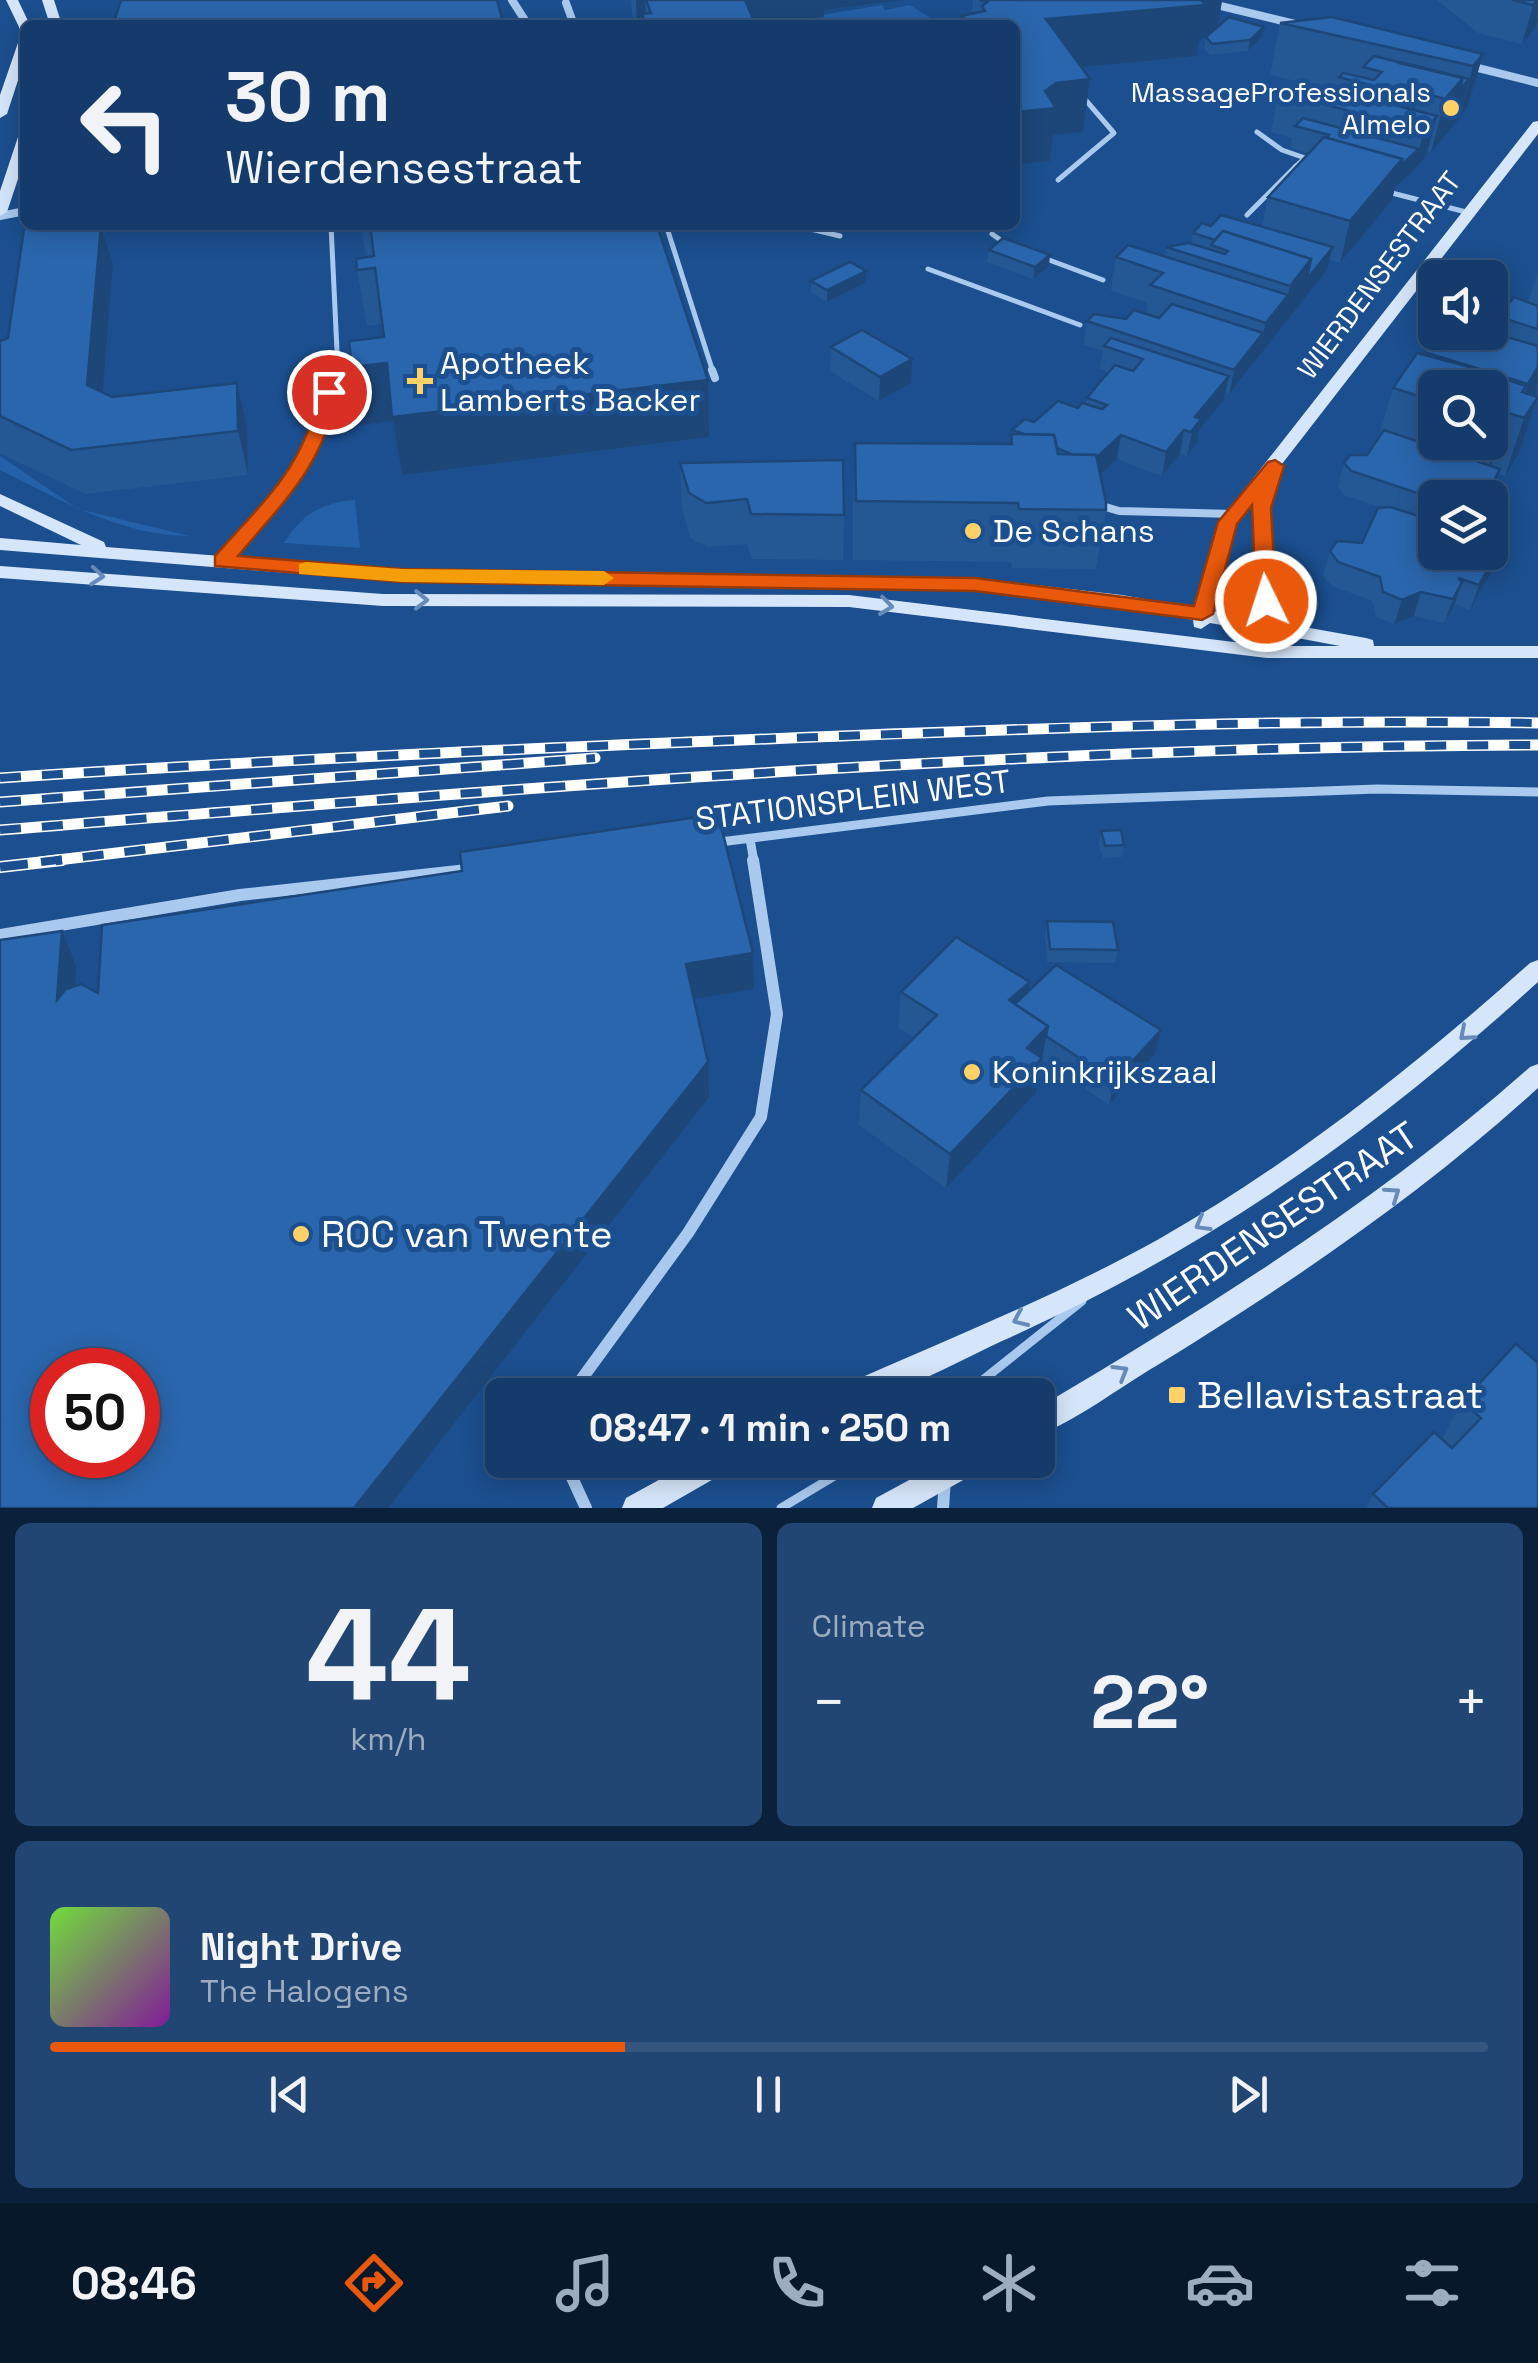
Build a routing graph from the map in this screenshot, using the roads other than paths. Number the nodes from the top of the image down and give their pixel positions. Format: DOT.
graph roads {
  1 [pos="1196,0"];
  2 [pos="566,2"];
  3 [pos="1221,3"];
  4 [pos="572,20"];
  5 [pos="1312,28"];
  6 [pos="20,55"];
  7 [pos="1463,64"];
  8 [pos="1538,83"];
  9 [pos="1074,88"];
  10 [pos="0,114"];
  11 [pos="1538,126"];
  12 [pos="1257,132"];
  13 [pos="1530,146"];
  14 [pos="20,152"];
  15 [pos="1296,166"];
  16 [pos="1314,171"];
  17 [pos="1058,180"];
  18 [pos="1386,191"];
  19 [pos="1466,212"];
  20 [pos="0,214"];
  21 [pos="1247,215"];
  22 [pos="331,230"];
  23 [pos="668,230"];
  24 [pos="815,230"];
  25 [pos="992,234"];
  26 [pos="840,236"];
  27 [pos="1022,250"];
  28 [pos="1038,256"];
  29 [pos="928,269"];
  30 [pos="1103,280"];
  31 [pos="1080,324"];
  32 [pos="715,378"];
  33 [pos="1275,466"];
  34 [pos="0,500"];
  35 [pos="1090,501"];
  36 [pos="1235,514"];
  37 [pos="0,544"];
  38 [pos="109,551"];
  39 [pos="222,561"];
  40 [pos="0,572"];
  41 [pos="1202,614"];
  42 [pos="1267,624"];
  43 [pos="1200,644"];
  44 [pos="1393,650"];
  45 [pos="1267,652"];
  46 [pos="1538,652"];
  47 [pos="1538,792"];
  48 [pos="750,838"];
  49 [pos="691,845"];
  50 [pos="495,867"];
  51 [pos="0,935"];
  52 [pos="1538,969"];
  53 [pos="1538,1074"];
  54 [pos="1109,1278"];
  55 [pos="582,1378"];
  56 [pos="888,1378"];
  57 [pos="985,1378"];
  58 [pos="1055,1411"];
  59 [pos="572,1478"];
  60 [pos="689,1478"];
  61 [pos="831,1478"];
  62 [pos="941,1478"];
  63 [pos="945,1478"];
  64 [pos="586,1508"];
  65 [pos="636,1508"];
  66 [pos="781,1508"];
  67 [pos="886,1508"];
  68 [pos="942,1508"];
  1 -- 3 [label="street"];
  2 -- 4 [label="street"];
  3 -- 5 [label="street"];
  6 -- 10 [label="main road"];
  7 -- 8 [label="street"];
  9 -- 17 [label="lane"];
  11 -- 13 [label="main road, WIERDENSESTRAAT"];
  12 -- 15 [label="lane"];
  13 -- 19 [label="main road, WIERDENSESTRAAT"];
  14 -- 20 [label="main road"];
  15 -- 16 [label="lane"];
  15 -- 21 [label="lane"];
  18 -- 19 [label="lane"];
  19 -- 33 [label="main road, WIERDENSESTRAAT"];
  22 -- 39 [label="lane"];
  23 -- 32 [label="lane"];
  24 -- 26 [label="lane"];
  25 -- 27 [label="lane"];
  28 -- 30 [label="lane"];
  29 -- 31 [label="lane"];
  33 -- 36 [label="main road, WIERDENSESTRAAT"];
  33 -- 42 [label="main road, WIERDENSESTRAAT"];
  34 -- 38 [label="main road"];
  35 -- 36 [label="lane"];
  36 -- 41 [label="main road, WIERDENSESTRAAT"];
  37 -- 38 [label="main road"];
  38 -- 39 [label="main road"];
  39 -- 41 [label="main road"];
  40 -- 43 [label="main road, one-way"];
  41 -- 42 [label="main road"];
  41 -- 43 [label="main road, WIERDENSESTRAAT"];
  42 -- 44 [label="main road"];
  42 -- 45 [label="main road, WIERDENSESTRAAT"];
  43 -- 45 [label="main road"];
  44 -- 45 [label="main road"];
  44 -- 46 [label="main road"];
  47 -- 48 [label="street, STATIONSPLEIN WEST"];
  48 -- 49 [label="street, STATIONSPLEIN WEST"];
  48 -- 55 [label="street"];
  50 -- 51 [label="street"];
  52 -- 54 [label="main road, WIERDENSESTRAAT, one-way"];
  58 -- 53 [label="main road, WIERDENSESTRAAT, one-way"];
  54 -- 56 [label="main road, WIERDENSESTRAAT, one-way"];
  54 -- 57 [label="lane, WIERDENSESTRAAT"];
  59 -- 64 [label="street"];
  60 -- 65 [label="main road"];
  61 -- 66 [label="lane"];
  62 -- 67 [label="main road"];
  63 -- 68 [label="street"];
}
